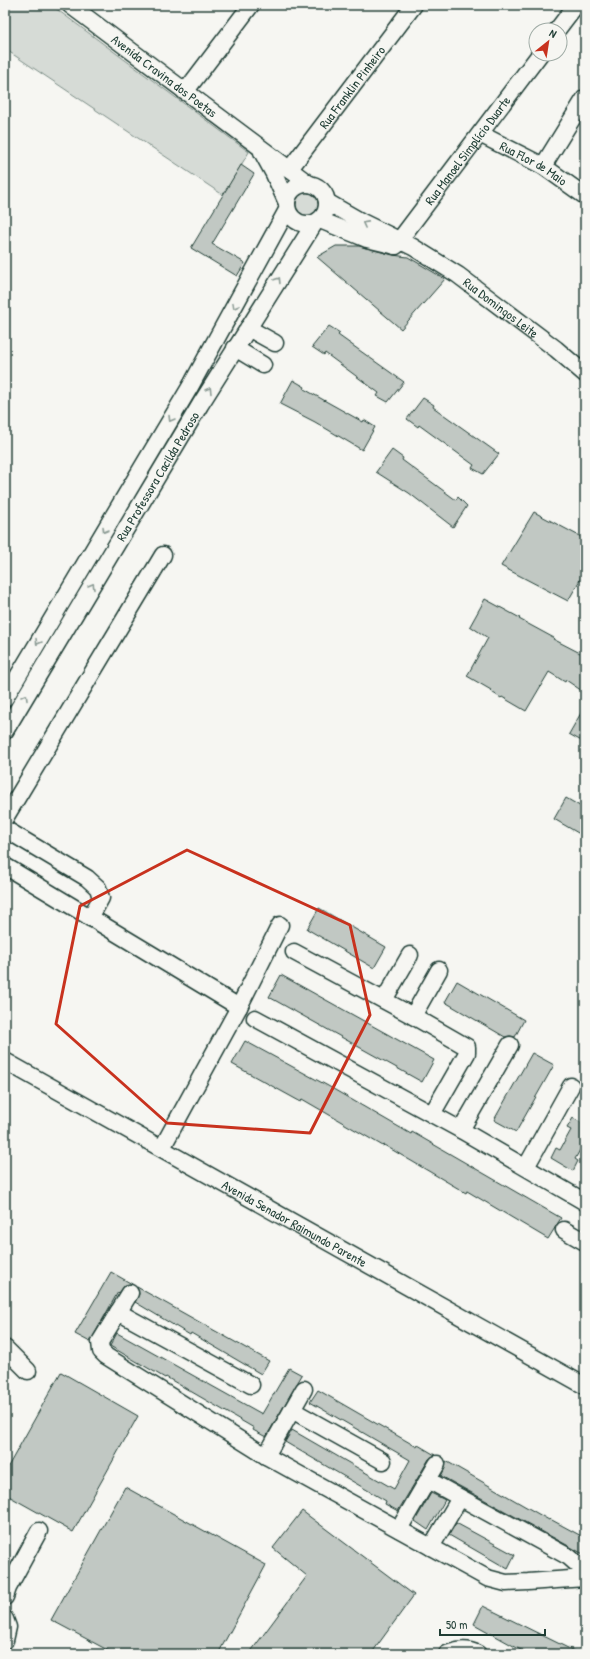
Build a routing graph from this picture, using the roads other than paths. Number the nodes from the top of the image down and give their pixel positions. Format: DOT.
graph roads {
  1 [pos="251,5"];
  2 [pos="414,5"];
  3 [pos="576,5"];
  4 [pos="80,8"];
  5 [pos="564,22"];
  6 [pos="534,62"];
  7 [pos="186,92"];
  8 [pos="585,98"];
  9 [pos="480,134"];
  10 [pos="260,148"];
  11 [pos="543,166"];
  12 [pos="289,170"];
  13 [pos="309,184"];
  14 [pos="585,196"];
  15 [pos="327,202"];
  16 [pos="287,206"];
  17 [pos="317,222"];
  18 [pos="402,244"];
  19 [pos="248,328"];
  20 [pos="276,343"];
  21 [pos="235,348"];
  22 [pos="263,365"];
  23 [pos="585,374"];
  24 [pos="163,555"];
  25 [pos="5,698"];
  26 [pos="5,731"];
  27 [pos="5,818"];
  28 [pos="5,829"];
  29 [pos="5,866"];
  30 [pos="90,918"];
  31 [pos="280,925"];
  32 [pos="294,952"];
  33 [pos="410,955"];
  34 [pos="439,970"];
  35 [pos="384,1000"];
  36 [pos="239,1007"];
  37 [pos="413,1016"];
  38 [pos="255,1018"];
  39 [pos="510,1044"];
  40 [pos="5,1061"];
  41 [pos="571,1086"];
  42 [pos="432,1114"];
  43 [pos="461,1130"];
  44 [pos="162,1148"];
  45 [pos="526,1167"];
  46 [pos="584,1198"];
  47 [pos="564,1230"];
  48 [pos="585,1242"];
  49 [pos="130,1293"];
  50 [pos="118,1312"];
  51 [pos="5,1348"];
  52 [pos="28,1371"];
  53 [pos="251,1384"];
  54 [pos="585,1386"];
  55 [pos="304,1389"];
  56 [pos="292,1410"];
  57 [pos="266,1456"];
  58 [pos="383,1461"];
  59 [pos="437,1464"];
  60 [pos="428,1480"];
  61 [pos="460,1498"];
  62 [pos="400,1529"];
  63 [pos="39,1531"];
  64 [pos="431,1547"];
  65 [pos="585,1571"];
  66 [pos="585,1578"];
  67 [pos="5,1597"];
  68 [pos="5,1619"];
  69 [pos="5,1640"];
  70 [pos="446,1654"];
  71 [pos="478,1654"];
  1 -- 7 [label="street"];
  2 -- 12 [label="street, Rua Franklin Pinheiro"];
  3 -- 5 [label="street"];
  4 -- 7 [label="street, Avenida Cravina dos Poetas"];
  6 -- 9 [label="street, Rua Manoel Simplício Duarte"];
  7 -- 10 [label="street, Avenida Cravina dos Poetas"];
  8 -- 11 [label="street"];
  9 -- 11 [label="street, Rua Flor de Maio"];
  9 -- 18 [label="street, Rua Manoel Simplício Duarte"];
  10 -- 12 [label="street, Avenida Cravina dos Poetas"];
  10 -- 16 [label="street, Avenida Cravina dos Poetas"];
  11 -- 14 [label="street, Rua Flor de Maio"];
  12 -- 13 [label="street, Avenida Cravina dos Poetas"];
  13 -- 15 [label="street"];
  13 -- 16 [label="street"];
  15 -- 17 [label="street"];
  18 -- 15 [label="street, Rua Domingos Leite, one-way"];
  16 -- 17 [label="street"];
  16 -- 25 [label="street, Rua Professora Cacilda Pedroso, one-way"];
  17 -- 18 [label="street, Rua Domingos Leite"];
  19 -- 17 [label="street, Rua Professora Cacilda Pedroso, one-way"];
  18 -- 23 [label="street, Rua Domingos Leite"];
  19 -- 20 [label="street"];
  19 -- 21 [label="street, Rua Professora Cacilda Pedroso"];
  21 -- 22 [label="street"];
  26 -- 21 [label="street, Rua Professora Cacilda Pedroso, one-way"];
  24 -- 27 [label="street"];
  28 -- 30 [label="street"];
  29 -- 30 [label="street"];
  30 -- 36 [label="street"];
  31 -- 36 [label="street"];
  32 -- 35 [label="street"];
  33 -- 35 [label="street"];
  34 -- 37 [label="street"];
  35 -- 37 [label="street"];
  36 -- 44 [label="street"];
  37 -- 42 [label="street"];
  38 -- 42 [label="street"];
  39 -- 43 [label="street"];
  40 -- 44 [label="street, Avenida Senador Raimundo Parente"];
  41 -- 45 [label="street"];
  42 -- 43 [label="street"];
  43 -- 45 [label="street"];
  44 -- 54 [label="street, Avenida Senador Raimundo Parente"];
  45 -- 46 [label="street"];
  47 -- 48 [label="street"];
  49 -- 50 [label="street"];
  50 -- 53 [label="street"];
  50 -- 57 [label="street"];
  51 -- 52 [label="street"];
  55 -- 56 [label="street"];
  56 -- 57 [label="street"];
  56 -- 58 [label="street"];
  57 -- 62 [label="street"];
  59 -- 60 [label="street"];
  60 -- 61 [label="street"];
  60 -- 62 [label="street"];
  61 -- 64 [label="street"];
  61 -- 65 [label="street"];
  62 -- 64 [label="street"];
  63 -- 67 [label="street"];
  64 -- 66 [label="street"];
  68 -- 69 [label="street"];
  70 -- 71 [label="street"];
}
